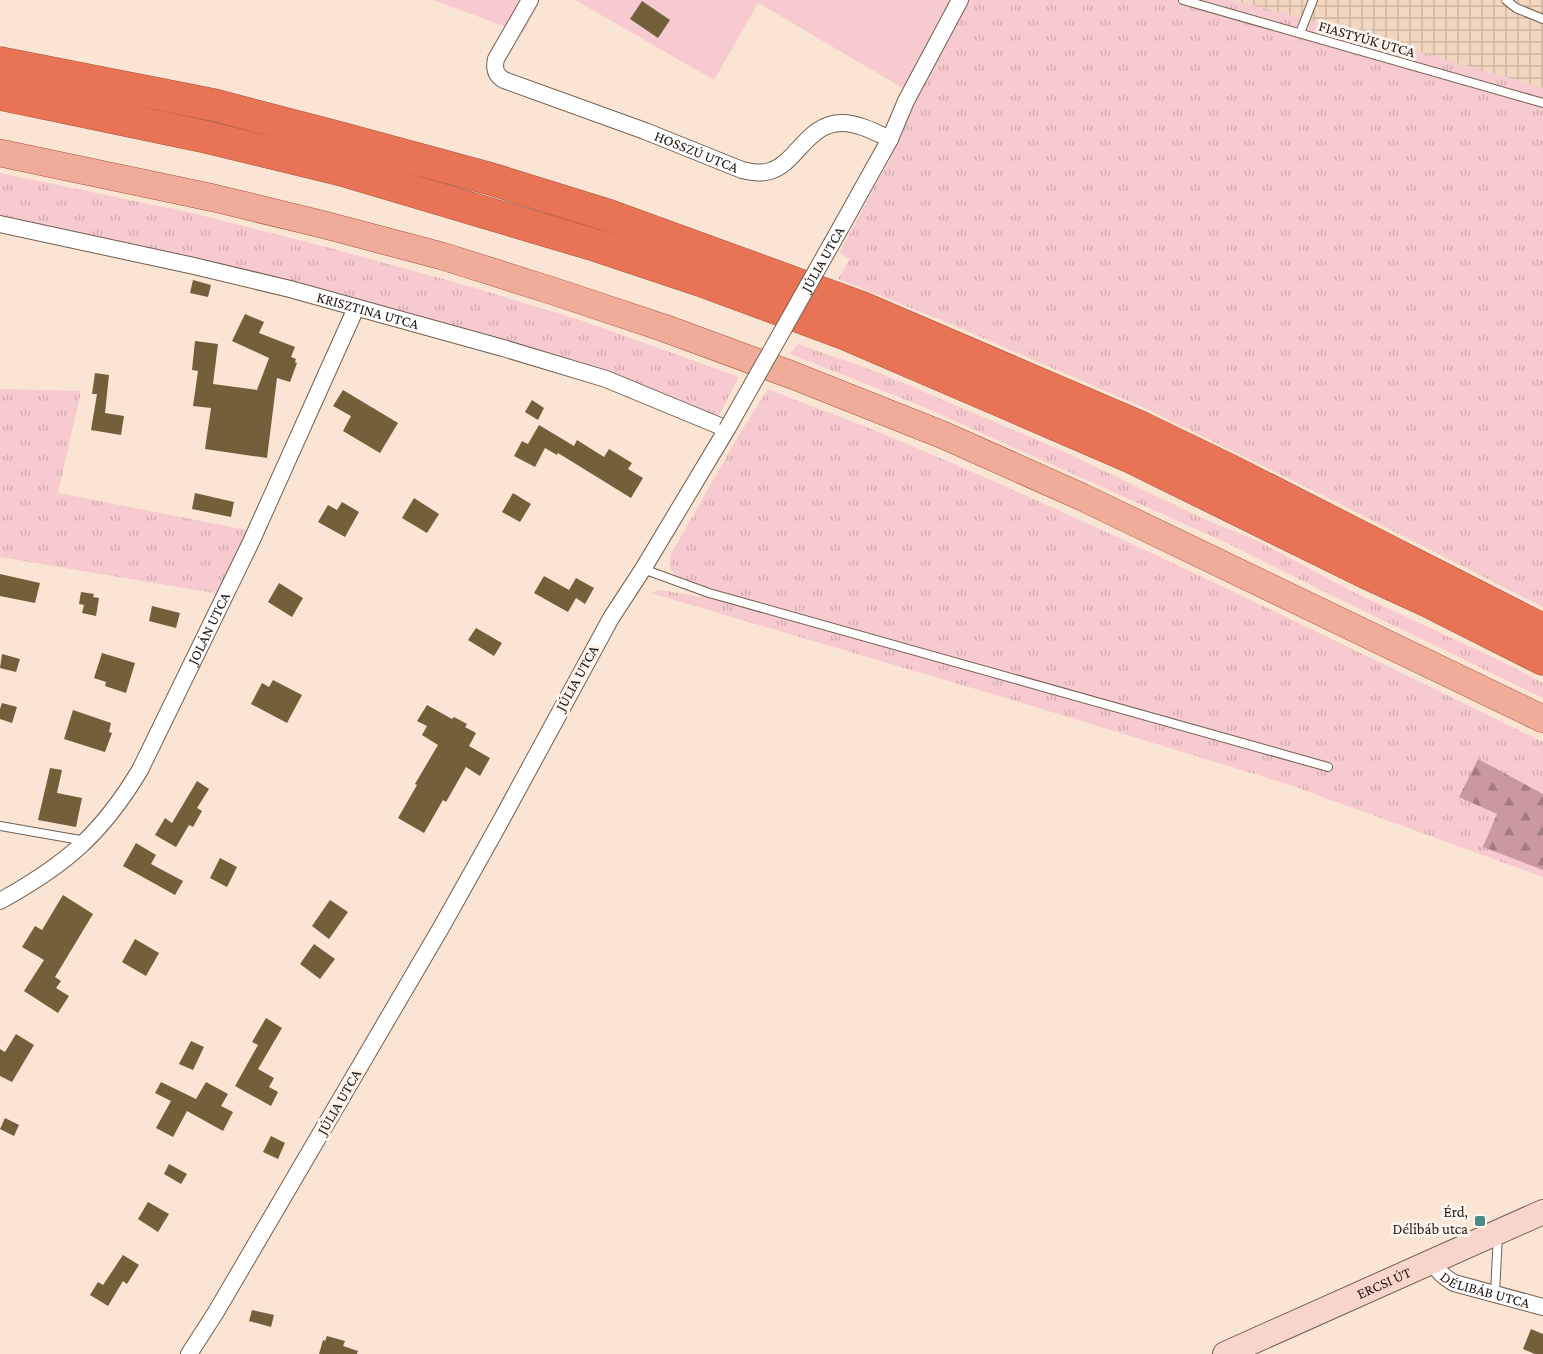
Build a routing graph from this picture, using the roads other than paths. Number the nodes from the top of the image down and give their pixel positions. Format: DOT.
graph roads {
  1 [pos="530,0"];
  2 [pos="960,0"];
  3 [pos="1183,0"];
  4 [pos="1313,0"];
  5 [pos="1506,0"];
  6 [pos="1543,19"];
  7 [pos="1300,33"];
  8 [pos="0,63"];
  9 [pos="0,94"];
  10 [pos="1543,103"];
  11 [pos="890,139"];
  12 [pos="0,153"];
  13 [pos="0,224"];
  14 [pos="356,308"];
  15 [pos="727,429"];
  16 [pos="643,569"];
  17 [pos="1543,630"];
  18 [pos="1543,659"];
  19 [pos="1543,719"];
  20 [pos="1328,767"];
  21 [pos="0,826"];
  22 [pos="87,841"];
  23 [pos="0,901"];
  24 [pos="1543,1212"];
  25 [pos="1498,1232"];
  26 [pos="1433,1262"];
  27 [pos="1495,1294"];
  28 [pos="1543,1307"];
  29 [pos="189,1354"];
  30 [pos="1225,1354"];
  1 -- 11 [label="street, HOSSZÚ UTCA"];
  2 -- 11 [label="street, JÚLIA UTCA"];
  3 -- 7 [label="lane, FIASTYÚK UTCA"];
  4 -- 7 [label="lane"];
  5 -- 6 [label="lane"];
  7 -- 10 [label="lane, FIASTYÚK UTCA"];
  8 -- 17 [label="highway"];
  9 -- 18 [label="highway"];
  11 -- 15 [label="street, JÚLIA UTCA, bridge"];
  12 -- 19 [label="main road"];
  13 -- 14 [label="street, KRISZTINA UTCA"];
  14 -- 15 [label="street, KRISZTINA UTCA"];
  14 -- 22 [label="street, JOLÁN UTCA"];
  15 -- 16 [label="street, JÚLIA UTCA"];
  16 -- 20 [label="lane"];
  16 -- 29 [label="street, JÚLIA UTCA"];
  21 -- 22 [label="lane"];
  22 -- 23 [label="street, JOLÁN UTCA"];
  24 -- 25 [label="main road, ERCSI ÚT"];
  25 -- 26 [label="main road, ERCSI ÚT"];
  25 -- 27 [label="lane"];
  26 -- 27 [label="street, DÉLIBÁB UTCA"];
  26 -- 30 [label="main road, ERCSI ÚT"];
  27 -- 28 [label="street, DÉLIBÁB UTCA"];
}
